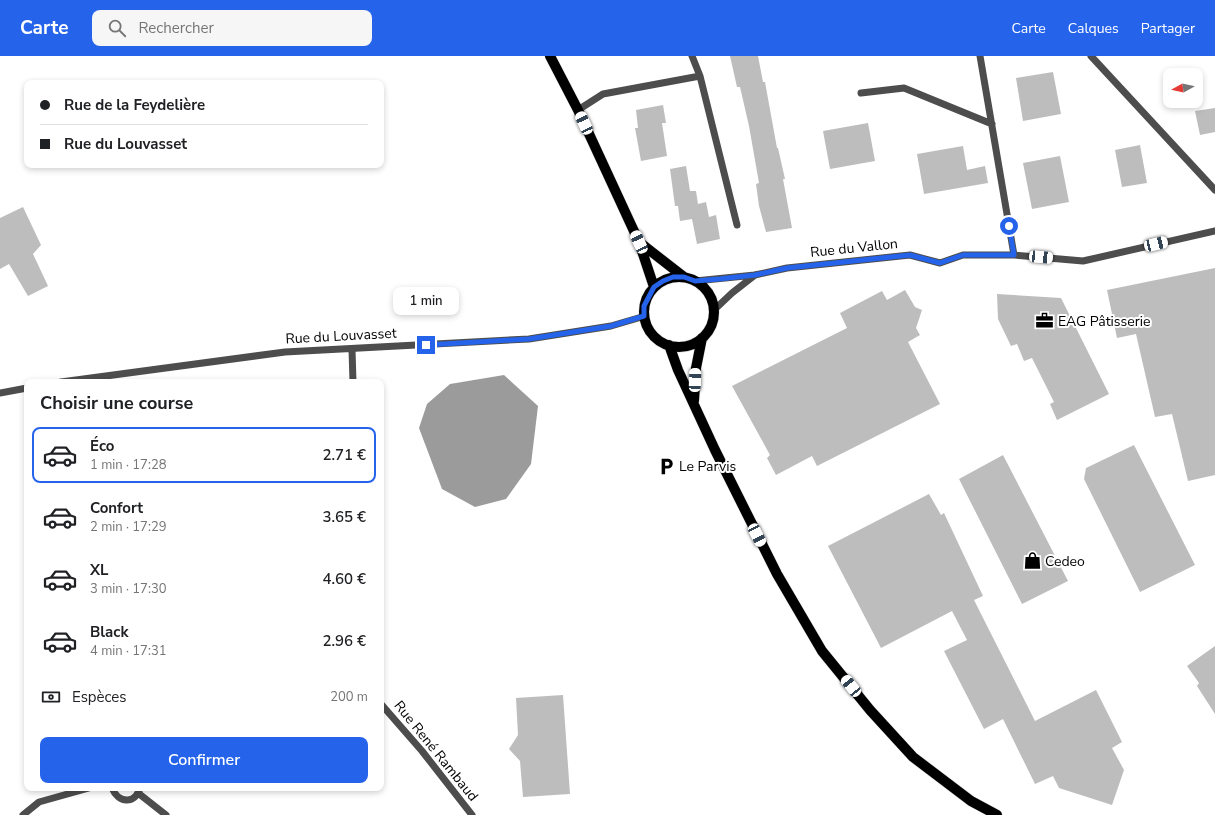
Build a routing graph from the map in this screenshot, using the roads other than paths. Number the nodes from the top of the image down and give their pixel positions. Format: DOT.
graph roads {
  1 [pos="550,56"];
  2 [pos="692,56"];
  3 [pos="980,56"];
  4 [pos="1090,56"];
  5 [pos="700,76"];
  6 [pos="861,93"];
  7 [pos="578,110"];
  8 [pos="992,124"];
  9 [pos="1215,190"];
  10 [pos="737,225"];
  11 [pos="1215,231"];
  12 [pos="639,242"];
  13 [pos="1014,255"];
  14 [pos="755,275"];
  15 [pos="684,277"];
  16 [pos="695,281"];
  17 [pos="654,287"];
  18 [pos="714,310"];
  19 [pos="644,316"];
  20 [pos="702,338"];
  21 [pos="669,345"];
  22 [pos="352,349"];
  23 [pos="83,379"];
  24 [pos="353,379"];
  25 [pos="24,389"];
  26 [pos="0,393"];
  27 [pos="694,403"];
  28 [pos="384,707"];
  29 [pos="78,791"];
  30 [pos="113,791"];
  31 [pos="139,791"];
  32 [pos="140,791"];
  33 [pos="23,815"];
  34 [pos="166,815"];
  35 [pos="472,815"];
  36 [pos="997,815"];
  1 -- 7 [label="main road"];
  2 -- 5 [label="street"];
  3 -- 8 [label="street"];
  4 -- 9 [label="street"];
  5 -- 7 [label="street"];
  5 -- 10 [label="street"];
  6 -- 8 [label="street"];
  7 -- 12 [label="main road"];
  8 -- 13 [label="street"];
  11 -- 13 [label="street, Rue du Vallon"];
  12 -- 15 [label="main road"];
  12 -- 17 [label="main road"];
  13 -- 14 [label="street, Rue du Vallon"];
  14 -- 16 [label="street, Rue du Vallon"];
  14 -- 18 [label="street, Rue du Vallon"];
  15 -- 16 [label="main road"];
  15 -- 17 [label="main road"];
  16 -- 18 [label="main road"];
  17 -- 19 [label="main road"];
  18 -- 20 [label="main road"];
  19 -- 21 [label="main road"];
  19 -- 22 [label="street, Rue du Louvasset"];
  20 -- 21 [label="main road"];
  20 -- 27 [label="main road"];
  21 -- 27 [label="main road"];
  22 -- 23 [label="street, Rue du Louvasset"];
  22 -- 24 [label="street"];
  25 -- 26 [label="street"];
  27 -- 36 [label="main road"];
  28 -- 35 [label="street, Rue René Rambaud"];
  29 -- 33 [label="street"];
  30 -- 31 [label="street"];
  32 -- 34 [label="street"];
}
